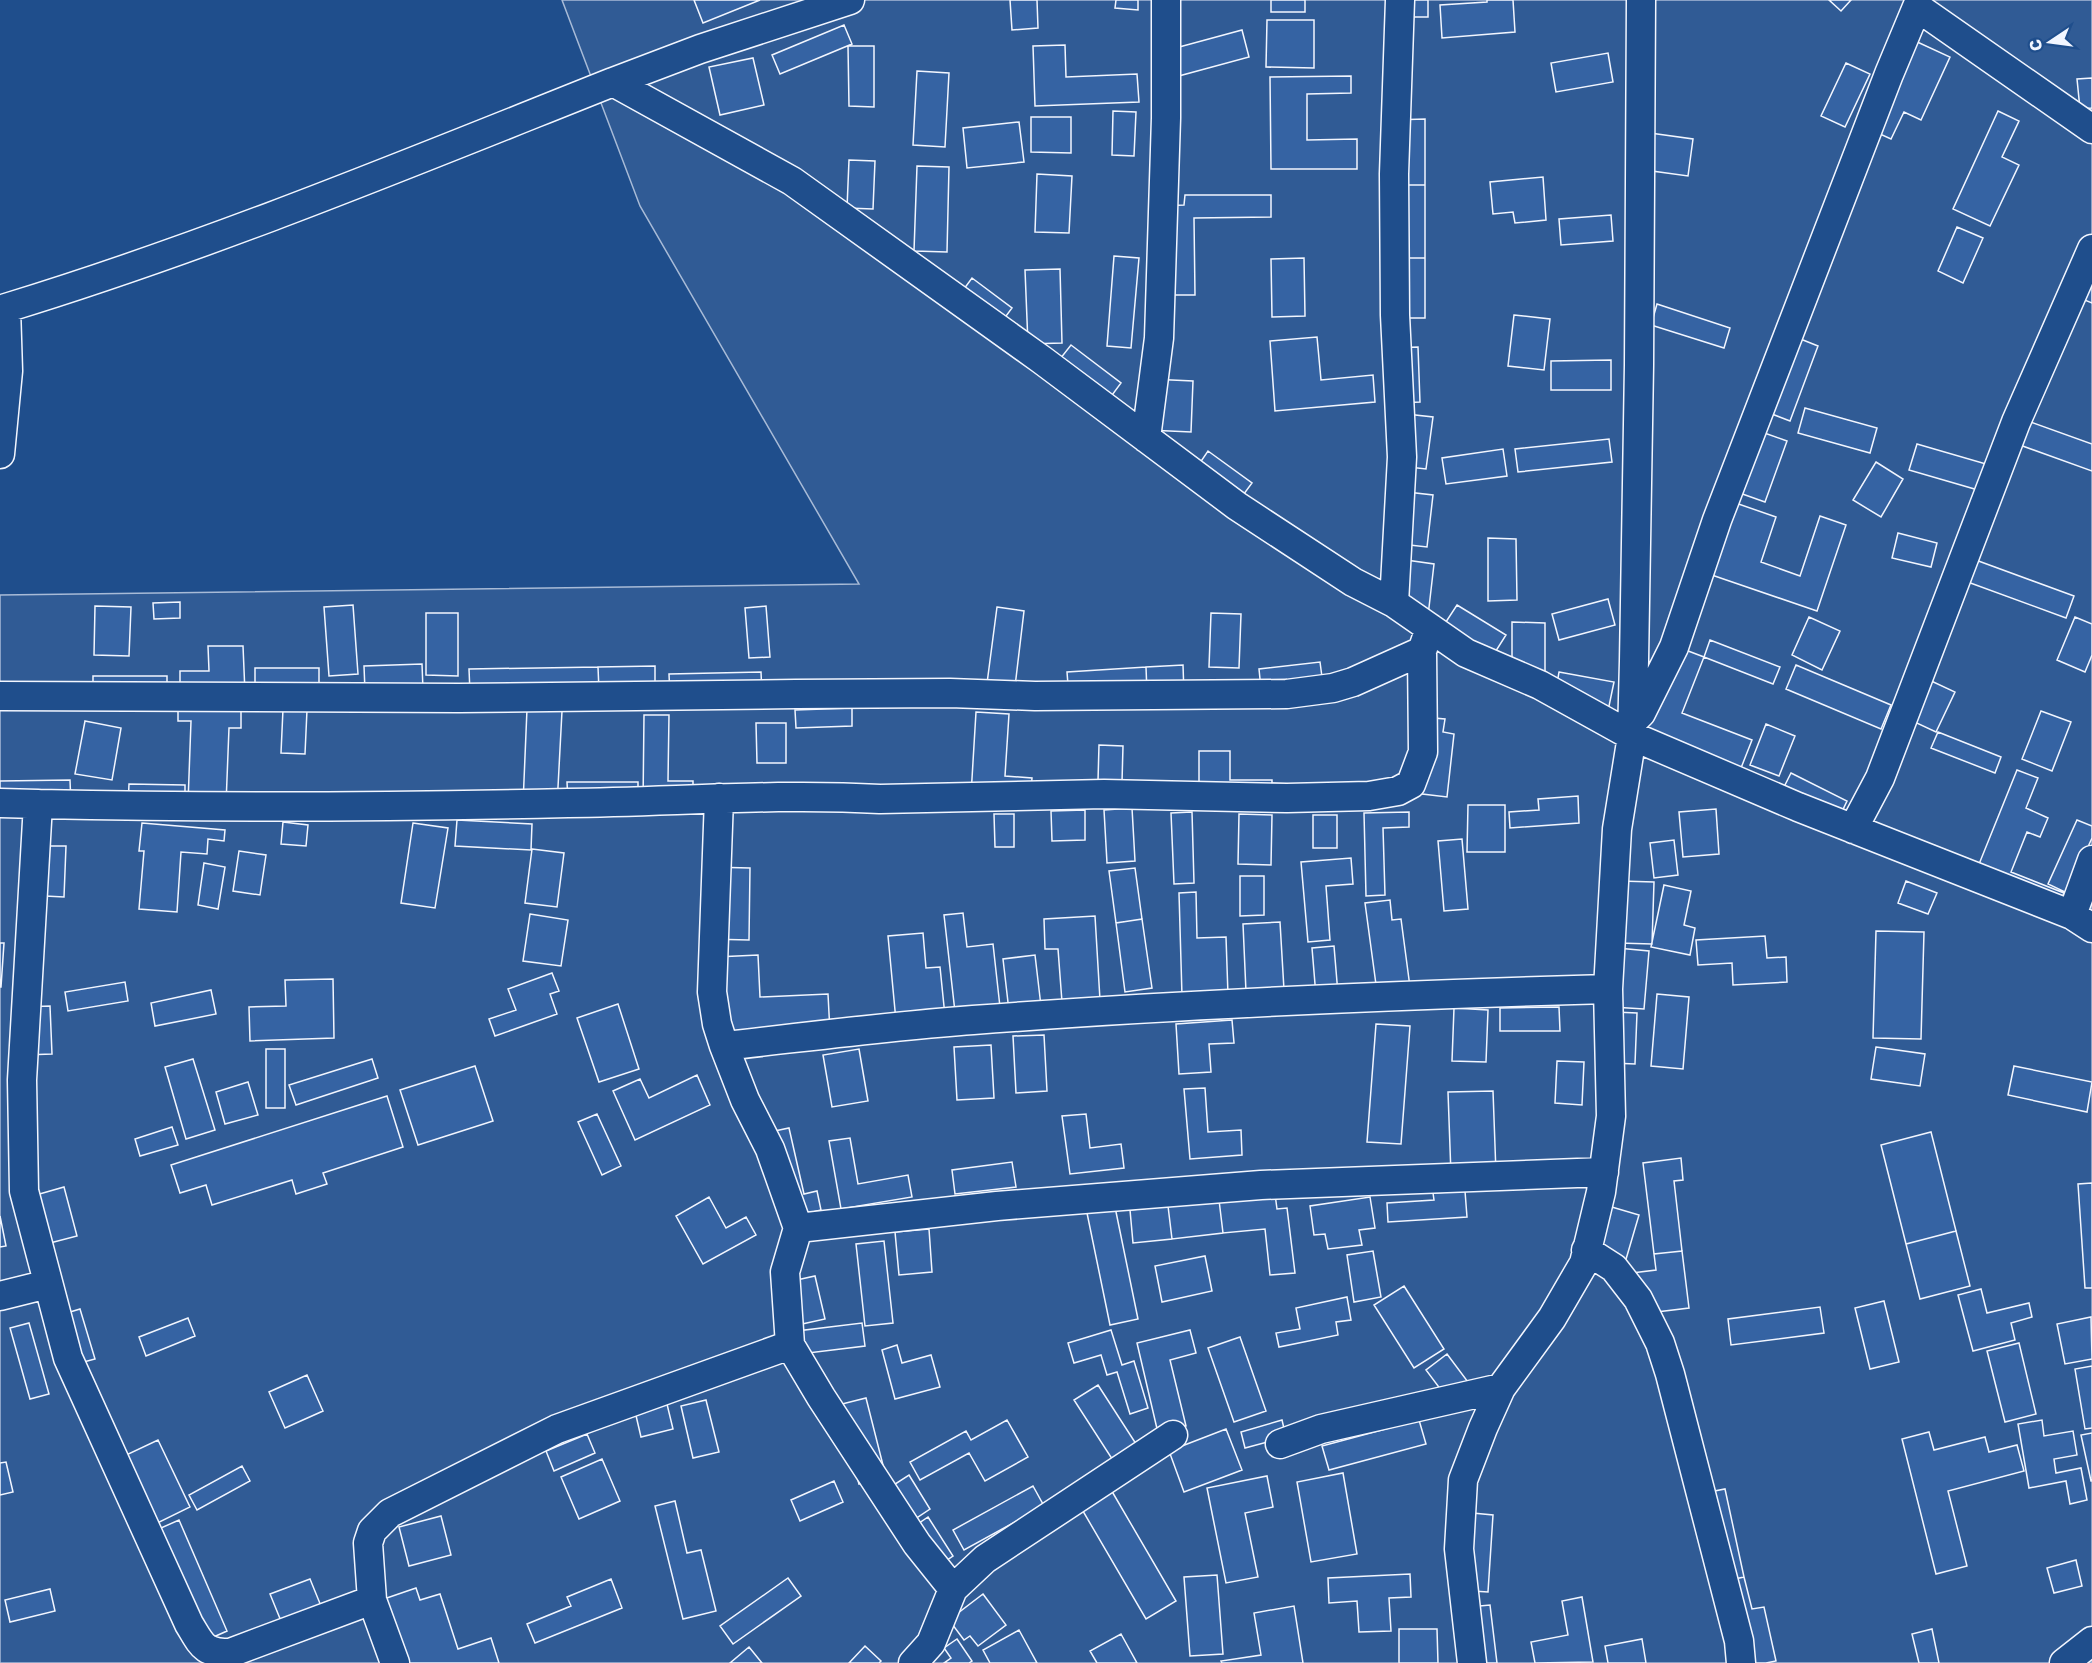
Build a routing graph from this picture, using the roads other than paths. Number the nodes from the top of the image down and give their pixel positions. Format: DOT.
graph roads {
  1 [pos="850,0"];
  2 [pos="1166,0"];
  3 [pos="1400,0"];
  4 [pos="1641,0"];
  5 [pos="1922,3"];
  6 [pos="613,82"];
  7 [pos="2092,129"];
  8 [pos="2092,249"];
  9 [pos="3,297"];
  10 [pos="1146,438"];
  11 [pos="0,454"];
  12 [pos="1394,603"];
  13 [pos="1426,640"];
  14 [pos="0,696"];
  15 [pos="1632,729"];
  16 [pos="719,798"];
  17 [pos="0,803"];
  18 [pos="38,804"];
  19 [pos="1852,829"];
  20 [pos="2092,860"];
  21 [pos="2082,922"];
  22 [pos="1608,989"];
  23 [pos="724,1046"];
  24 [pos="1604,1172"];
  25 [pos="798,1228"];
  26 [pos="1586,1250"];
  27 [pos="48,1284"];
  28 [pos="0,1296"];
  29 [pos="790,1345"];
  30 [pos="1501,1388"];
  31 [pos="1173,1435"];
  32 [pos="1280,1444"];
  33 [pos="953,1589"];
  34 [pos="372,1600"];
  35 [pos="2092,1641"];
  36 [pos="395,1663"];
  37 [pos="913,1663"];
  38 [pos="1473,1663"];
  39 [pos="1742,1663"];
  40 [pos="2064,1663"];
  1 -- 6 [label="street"];
  2 -- 10 [label="street"];
  3 -- 12 [label="street"];
  4 -- 15 [label="street"];
  5 -- 7 [label="street"];
  5 -- 15 [label="street"];
  6 -- 9 [label="street"];
  6 -- 10 [label="street"];
  8 -- 19 [label="street"];
  9 -- 11 [label="street"];
  10 -- 12 [label="street"];
  12 -- 13 [label="street"];
  13 -- 14 [label="street"];
  13 -- 15 [label="street"];
  13 -- 16 [label="street"];
  15 -- 19 [label="street"];
  15 -- 22 [label="street"];
  16 -- 18 [label="street"];
  16 -- 23 [label="street"];
  17 -- 18 [label="street"];
  18 -- 27 [label="street"];
  19 -- 21 [label="street"];
  20 -- 21 [label="street"];
  22 -- 23 [label="street"];
  22 -- 24 [label="street"];
  23 -- 25 [label="street"];
  24 -- 25 [label="street"];
  24 -- 26 [label="street"];
  25 -- 29 [label="street"];
  26 -- 30 [label="street"];
  26 -- 39 [label="street"];
  27 -- 28 [label="street"];
  27 -- 34 [label="street"];
  29 -- 33 [label="street"];
  29 -- 34 [label="street"];
  30 -- 32 [label="street"];
  30 -- 38 [label="street"];
  31 -- 33 [label="street"];
  33 -- 37 [label="street"];
  34 -- 36 [label="street"];
  35 -- 40 [label="street"];
}
